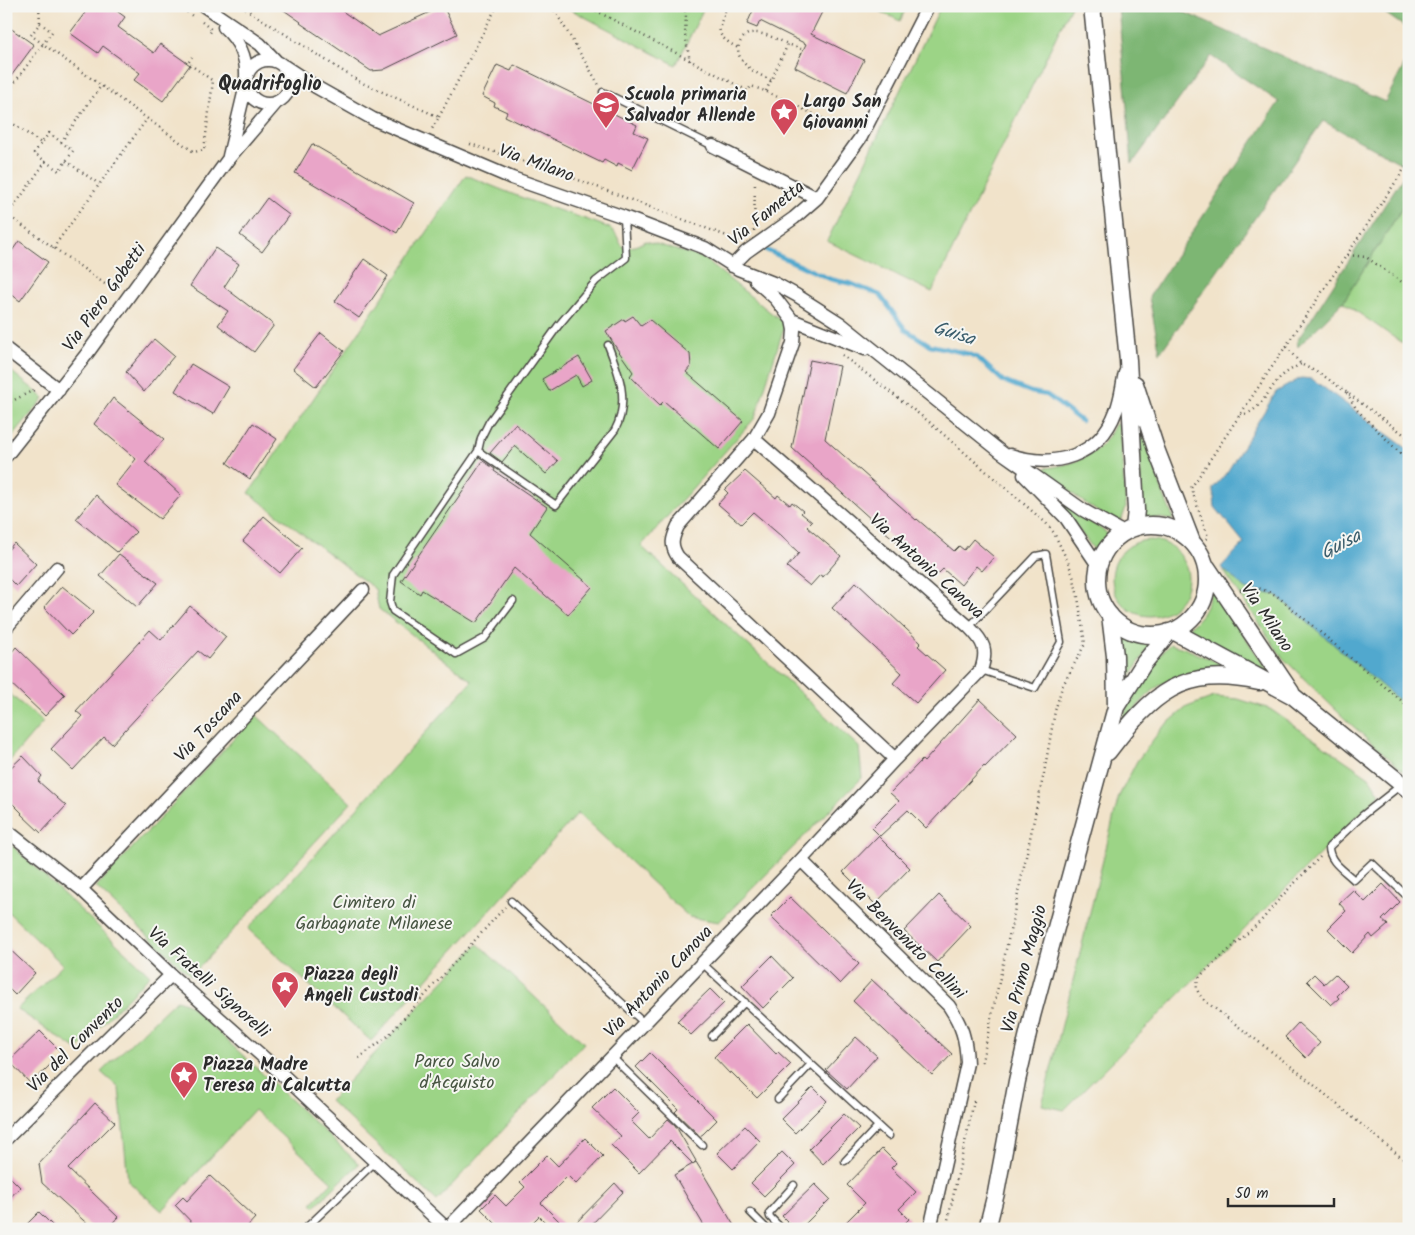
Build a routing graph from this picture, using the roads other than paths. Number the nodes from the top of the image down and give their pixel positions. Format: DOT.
graph roads {
  1 [pos="203,6"];
  2 [pos="928,6"];
  3 [pos="1092,6"];
  4 [pos="280,63"];
  5 [pos="246,81"];
  6 [pos="290,84"];
  7 [pos="316,87"];
  8 [pos="603,92"];
  9 [pos="276,103"];
  10 [pos="714,146"];
  11 [pos="228,158"];
  12 [pos="817,198"];
  13 [pos="624,217"];
  14 [pos="732,266"];
  15 [pos="744,272"];
  16 [pos="822,311"];
  17 [pos="792,320"];
  18 [pos="815,329"];
  19 [pos="793,343"];
  20 [pos="608,345"];
  21 [pos="6,349"];
  22 [pos="881,357"];
  23 [pos="1128,360"];
  24 [pos="54,386"];
  25 [pos="754,439"];
  26 [pos="478,451"];
  27 [pos="1001,452"];
  28 [pos="6,456"];
  29 [pos="1129,531"];
  30 [pos="1195,546"];
  31 [pos="1205,564"];
  32 [pos="1099,567"];
  33 [pos="57,568"];
  34 [pos="363,590"];
  35 [pos="513,601"];
  36 [pos="1110,615"];
  37 [pos="969,627"];
  38 [pos="6,628"];
  39 [pos="1171,632"];
  40 [pos="981,670"];
  41 [pos="1293,696"];
  42 [pos="1116,707"];
  43 [pos="1104,758"];
  44 [pos="895,759"];
  45 [pos="1405,787"];
  46 [pos="6,830"];
  47 [pos="801,860"];
  48 [pos="80,889"];
  49 [pos="1409,898"];
  50 [pos="511,901"];
  51 [pos="702,963"];
  52 [pos="171,975"];
  53 [pos="745,1002"];
  54 [pos="644,1022"];
  55 [pos="712,1036"];
  56 [pos="612,1057"];
  57 [pos="811,1064"];
  58 [pos="778,1099"];
  59 [pos="878,1126"];
  60 [pos="889,1136"];
  61 [pos="6,1139"];
  62 [pos="702,1144"];
  63 [pos="845,1161"];
  64 [pos="375,1162"];
  65 [pos="794,1185"];
  66 [pos="996,1193"];
  67 [pos="750,1212"];
  68 [pos="305,1229"];
  69 [pos="447,1229"];
  70 [pos="767,1229"];
  71 [pos="782,1229"];
  72 [pos="930,1229"];
  73 [pos="987,1229"];
  74 [pos="993,1229"];
  1 -- 4 [label="street, Via Milano"];
  1 -- 5 [label="street, Via Milano"];
  2 -- 12 [label="street, Via Fametta"];
  3 -- 23 [label="street"];
  4 -- 5 [label="street"];
  4 -- 6 [label="street"];
  4 -- 7 [label="street, Via Milano"];
  5 -- 9 [label="street"];
  5 -- 11 [label="street, Via Piero Gobetti"];
  6 -- 7 [label="street, Via Milano"];
  6 -- 9 [label="street"];
  7 -- 13 [label="street, Via Milano"];
  8 -- 10 [label="lane"];
  9 -- 11 [label="street, Via Piero Gobetti"];
  10 -- 12 [label="street"];
  11 -- 24 [label="street, Via Piero Gobetti"];
  12 -- 14 [label="street, Via Fametta"];
  13 -- 14 [label="street, Via Milano"];
  13 -- 26 [label="lane"];
  14 -- 15 [label="street, Via Milano"];
  15 -- 16 [label="street, Via Milano"];
  15 -- 17 [label="street, Via Milano"];
  16 -- 17 [label="street"];
  16 -- 22 [label="street, Via Milano"];
  17 -- 18 [label="street, Via Milano"];
  17 -- 19 [label="street"];
  18 -- 19 [label="street"];
  18 -- 22 [label="street, Via Milano"];
  19 -- 25 [label="street"];
  20 -- 26 [label="lane"];
  21 -- 24 [label="street"];
  22 -- 27 [label="street, Via Milano"];
  23 -- 27 [label="street"];
  23 -- 29 [label="street"];
  23 -- 30 [label="street"];
  24 -- 28 [label="street, Via Piero Gobetti"];
  25 -- 37 [label="street, Via Antonio Canova"];
  25 -- 44 [label="street"];
  26 -- 35 [label="lane"];
  27 -- 29 [label="street, Via Milano"];
  27 -- 32 [label="street, Via Milano"];
  29 -- 30 [label="street"];
  29 -- 32 [label="street"];
  30 -- 31 [label="street"];
  31 -- 39 [label="street"];
  31 -- 41 [label="street, Via Milano"];
  32 -- 36 [label="street"];
  33 -- 38 [label="street"];
  34 -- 48 [label="street, Via Toscana"];
  36 -- 39 [label="street"];
  36 -- 42 [label="street, Via Primo Maggio"];
  37 -- 40 [label="street, Via Antonio Canova"];
  37 -- 40 [label="lane"];
  39 -- 41 [label="street, Via Milano"];
  39 -- 42 [label="street, Via Primo Maggio"];
  40 -- 44 [label="street, Via Antonio Canova"];
  41 -- 43 [label="street, Via Primo Maggio"];
  41 -- 45 [label="street, Via Milano"];
  42 -- 43 [label="street, Via Primo Maggio"];
  43 -- 66 [label="street, Via Primo Maggio"];
  44 -- 47 [label="street, Via Antonio Canova"];
  45 -- 49 [label="lane"];
  46 -- 48 [label="street, Via Fratelli Signorelli"];
  47 -- 51 [label="street, Via Antonio Canova"];
  47 -- 72 [label="street, Via Benvenuto Cellini"];
  48 -- 52 [label="street, Via Fratelli Signorelli"];
  50 -- 54 [label="lane"];
  51 -- 53 [label="lane"];
  51 -- 54 [label="street, Via Antonio Canova"];
  52 -- 61 [label="street, Via del Convento"];
  52 -- 64 [label="street, Via Fratelli Signorelli"];
  53 -- 55 [label="lane"];
  53 -- 57 [label="lane"];
  54 -- 56 [label="street, Via Antonio Canova"];
  56 -- 62 [label="lane"];
  56 -- 69 [label="street, Via Antonio Canova"];
  57 -- 58 [label="lane"];
  57 -- 59 [label="lane"];
  59 -- 60 [label="lane"];
  59 -- 63 [label="lane"];
  64 -- 68 [label="lane"];
  64 -- 69 [label="street, Via Fratelli Signorelli"];
  65 -- 71 [label="lane"];
  66 -- 73 [label="street, Via Primo Maggio"];
  66 -- 74 [label="street, Via Primo Maggio"];
  67 -- 70 [label="lane"];
}
